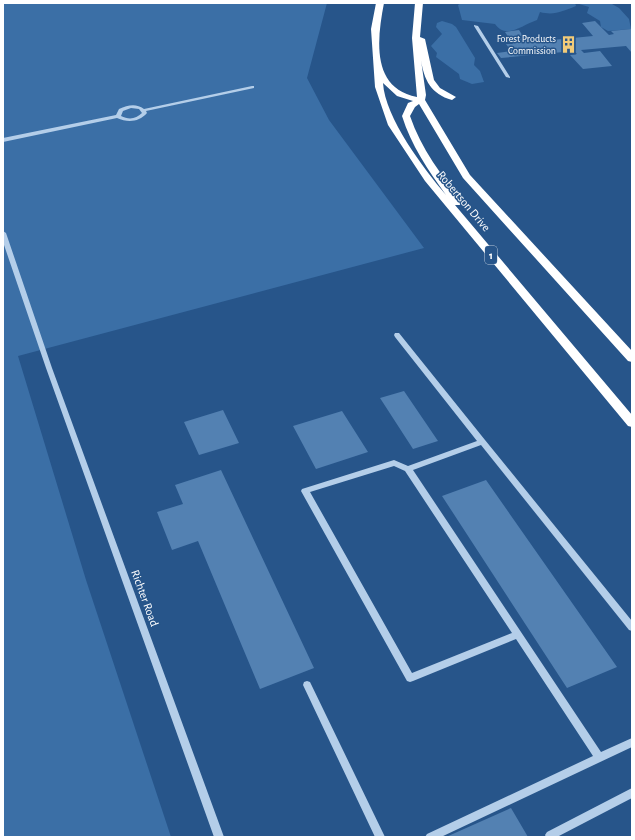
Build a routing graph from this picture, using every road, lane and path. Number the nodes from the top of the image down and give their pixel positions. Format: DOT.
graph roads {
  1 [pos="380,3"];
  2 [pos="419,3"];
  3 [pos="476,26"];
  4 [pos="416,27"];
  5 [pos="378,71"];
  6 [pos="508,77"];
  7 [pos="252,87"];
  8 [pos="452,96"];
  9 [pos="421,100"];
  10 [pos="144,110"];
  11 [pos="118,116"];
  12 [pos="3,140"];
  13 [pos="3,233"];
  14 [pos="487,249"];
  15 [pos="397,335"];
  16 [pos="632,358"];
  17 [pos="632,423"];
  18 [pos="482,442"];
  19 [pos="408,469"];
  20 [pos="632,627"];
  21 [pos="518,635"];
  22 [pos="307,685"];
  23 [pos="632,742"];
  24 [pos="599,757"];
  25 [pos="632,793"];
  26 [pos="219,837"];
  27 [pos="380,837"];
  28 [pos="430,837"];
  29 [pos="552,837"];
  1 -- 5 [label="highway, Robertson Drive / 1"];
  2 -- 4 [label="highway, Robertson Drive"];
  3 -- 6 [label="lane"];
  4 -- 8 [label="highway"];
  4 -- 9 [label="highway, Robertson Drive"];
  5 -- 9 [label="highway"];
  5 -- 14 [label="highway, Robertson Drive / 1"];
  7 -- 10 [label="lane"];
  9 -- 14 [label="highway"];
  9 -- 16 [label="highway, Robertson Drive"];
  10 -- 11 [label="lane"];
  10 -- 11 [label="lane"];
  11 -- 12 [label="lane"];
  13 -- 26 [label="lane, Richter Road"];
  14 -- 17 [label="highway, Robertson Drive / 1"];
  15 -- 18 [label="lane"];
  18 -- 19 [label="lane"];
  18 -- 20 [label="lane"];
  19 -- 21 [label="lane"];
  19 -- 21 [label="lane"];
  21 -- 24 [label="lane"];
  22 -- 27 [label="lane"];
  23 -- 24 [label="lane"];
  24 -- 28 [label="lane"];
  25 -- 29 [label="lane"];
}
